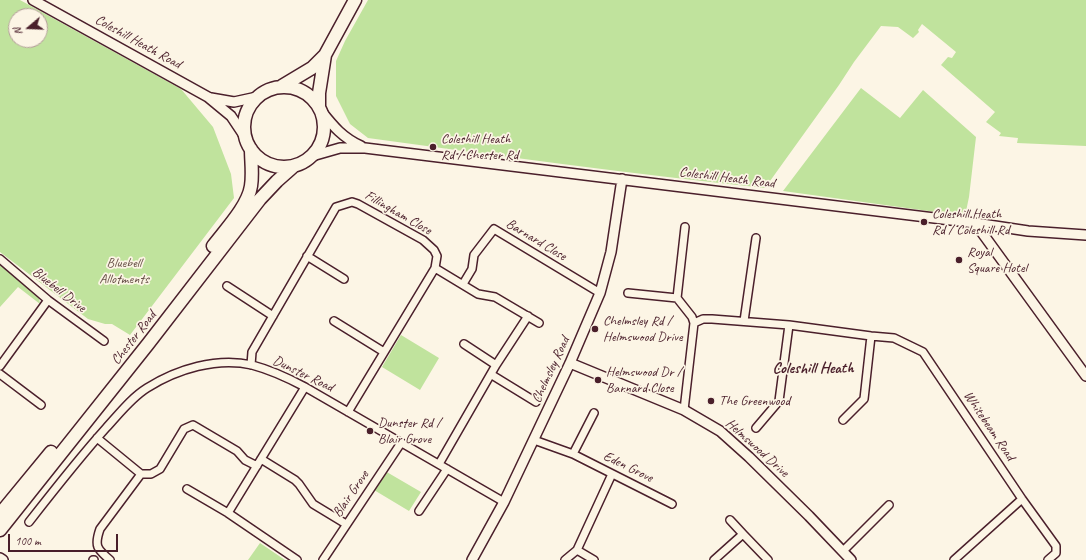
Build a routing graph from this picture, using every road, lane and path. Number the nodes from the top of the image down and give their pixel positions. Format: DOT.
graph roads {
  1 [pos="33,0"];
  2 [pos="355,0"];
  3 [pos="325,55"];
  4 [pos="282,86"];
  5 [pos="208,97"];
  6 [pos="257,97"];
  7 [pos="321,109"];
  8 [pos="245,137"];
  9 [pos="365,148"];
  10 [pos="251,149"];
  11 [pos="312,156"];
  12 [pos="294,166"];
  13 [pos="622,179"];
  14 [pos="975,223"];
  15 [pos="685,227"];
  16 [pos="1086,235"];
  17 [pos="756,238"];
  18 [pos="307,256"];
  19 [pos="0,259"];
  20 [pos="435,268"];
  21 [pos="344,279"];
  22 [pos="463,284"];
  23 [pos="227,286"];
  24 [pos="600,293"];
  25 [pos="628,293"];
  26 [pos="677,298"];
  27 [pos="48,300"];
  28 [pos="273,316"];
  29 [pos="528,316"];
  30 [pos="334,321"];
  31 [pos="744,321"];
  32 [pos="539,323"];
  33 [pos="694,323"];
  34 [pos="789,325"];
  35 [pos="871,336"];
  36 [pos="104,341"];
  37 [pos="464,344"];
  38 [pos="384,352"];
  39 [pos="570,363"];
  40 [pos="251,365"];
  41 [pos="0,366"];
  42 [pos="496,366"];
  43 [pos="0,374"];
  44 [pos="492,375"];
  45 [pos="1086,376"];
  46 [pos="305,387"];
  47 [pos="536,402"];
  48 [pos="41,405"];
  49 [pos="684,410"];
  50 [pos="348,412"];
  51 [pos="594,413"];
  52 [pos="843,420"];
  53 [pos="756,428"];
  54 [pos="97,438"];
  55 [pos="534,440"];
  56 [pos="401,443"];
  57 [pos="572,454"];
  58 [pos="259,463"];
  59 [pos="439,464"];
  60 [pos="447,469"];
  61 [pos="141,474"];
  62 [pos="612,474"];
  63 [pos="187,489"];
  64 [pos="1022,499"];
  65 [pos="504,502"];
  66 [pos="672,504"];
  67 [pos="889,505"];
  68 [pos="420,511"];
  69 [pos="228,513"];
  70 [pos="0,514"];
  71 [pos="730,520"];
  72 [pos="29,522"];
  73 [pos="346,524"];
  74 [pos="0,530"];
  75 [pos="743,534"];
  76 [pos="576,550"];
  77 [pos="843,551"];
  78 [pos="0,558"];
  79 [pos="3,560"];
  80 [pos="110,560"];
  81 [pos="297,560"];
  82 [pos="323,560"];
  83 [pos="472,560"];
  84 [pos="565,560"];
  85 [pos="594,560"];
  86 [pos="714,560"];
  87 [pos="768,560"];
  88 [pos="851,560"];
  89 [pos="954,560"];
  90 [pos="1048,560"];
  1 -- 5 [label="street, Coleshill Heath Road"];
  2 -- 3 [label="highway"];
  3 -- 4 [label="highway"];
  3 -- 7 [label="highway"];
  4 -- 6 [label="highway"];
  4 -- 7 [label="highway"];
  5 -- 6 [label="street, Coleshill Heath Road"];
  5 -- 8 [label="street, Coleshill Heath Road"];
  6 -- 8 [label="highway"];
  7 -- 9 [label="street, Coleshill Heath Road"];
  7 -- 11 [label="highway"];
  8 -- 10 [label="highway"];
  9 -- 11 [label="street, Coleshill Heath Road"];
  9 -- 13 [label="street, Coleshill Heath Road"];
  10 -- 12 [label="highway"];
  10 -- 70 [label="highway, Chester Road"];
  11 -- 12 [label="highway"];
  12 -- 74 [label="highway, Chester Road"];
  13 -- 14 [label="street, Coleshill Heath Road"];
  13 -- 24 [label="street, Chelmsley Road"];
  14 -- 16 [label="street, Coleshill Heath Road"];
  14 -- 45 [label="street"];
  15 -- 26 [label="street"];
  17 -- 31 [label="street"];
  18 -- 20 [label="street, Fillingham Close"];
  18 -- 21 [label="street"];
  18 -- 28 [label="street, Fillingham Close"];
  19 -- 27 [label="street, Bluebell Drive"];
  20 -- 22 [label="street"];
  20 -- 38 [label="street"];
  22 -- 24 [label="street, Barnard Close"];
  22 -- 29 [label="street"];
  23 -- 28 [label="street"];
  24 -- 39 [label="street, Chelmsley Road"];
  25 -- 26 [label="street"];
  26 -- 33 [label="street"];
  27 -- 36 [label="street, Bluebell Drive"];
  27 -- 41 [label="street"];
  28 -- 40 [label="street, Fillingham Close"];
  29 -- 32 [label="street"];
  29 -- 42 [label="street"];
  30 -- 38 [label="street"];
  31 -- 33 [label="street, Whitebeam Road"];
  31 -- 34 [label="street, Whitebeam Road"];
  33 -- 49 [label="street"];
  34 -- 35 [label="street, Whitebeam Road"];
  34 -- 53 [label="street"];
  35 -- 52 [label="street"];
  35 -- 64 [label="street, Whitebeam Road"];
  37 -- 42 [label="street"];
  38 -- 50 [label="street"];
  39 -- 49 [label="street, Helmswood Drive"];
  39 -- 55 [label="street, Chelmsley Road"];
  40 -- 46 [label="street, Dunster Road"];
  40 -- 54 [label="street, Dunster Road"];
  42 -- 44 [label="street"];
  43 -- 48 [label="street"];
  44 -- 47 [label="street"];
  44 -- 59 [label="street"];
  46 -- 50 [label="street, Dunster Road"];
  46 -- 58 [label="street"];
  49 -- 77 [label="street, Helmswood Drive"];
  50 -- 56 [label="street, Dunster Road"];
  51 -- 57 [label="street"];
  54 -- 61 [label="street"];
  54 -- 72 [label="street, Dunster Road"];
  55 -- 57 [label="street, Eden Grove"];
  55 -- 65 [label="street, Chelmsley Road"];
  56 -- 59 [label="street, Dunster Road"];
  56 -- 73 [label="street, Blair Grove"];
  57 -- 62 [label="street, Eden Grove"];
  58 -- 61 [label="street"];
  58 -- 69 [label="street"];
  58 -- 73 [label="street"];
  59 -- 60 [label="street, Dunster Road"];
  60 -- 65 [label="street, Dunster Road"];
  60 -- 68 [label="street"];
  61 -- 80 [label="street"];
  62 -- 66 [label="street, Eden Grove"];
  62 -- 76 [label="street"];
  63 -- 69 [label="street"];
  64 -- 89 [label="street"];
  64 -- 90 [label="street, Whitebeam Road"];
  65 -- 83 [label="street, Chelmsley Road"];
  67 -- 77 [label="street"];
  69 -- 81 [label="street"];
  71 -- 75 [label="street"];
  73 -- 82 [label="street, Blair Grove"];
  75 -- 86 [label="street"];
  75 -- 87 [label="street"];
  76 -- 84 [label="street"];
  76 -- 85 [label="street"];
  77 -- 88 [label="street, Helmswood Drive"];
  78 -- 79 [label="street"];
}
